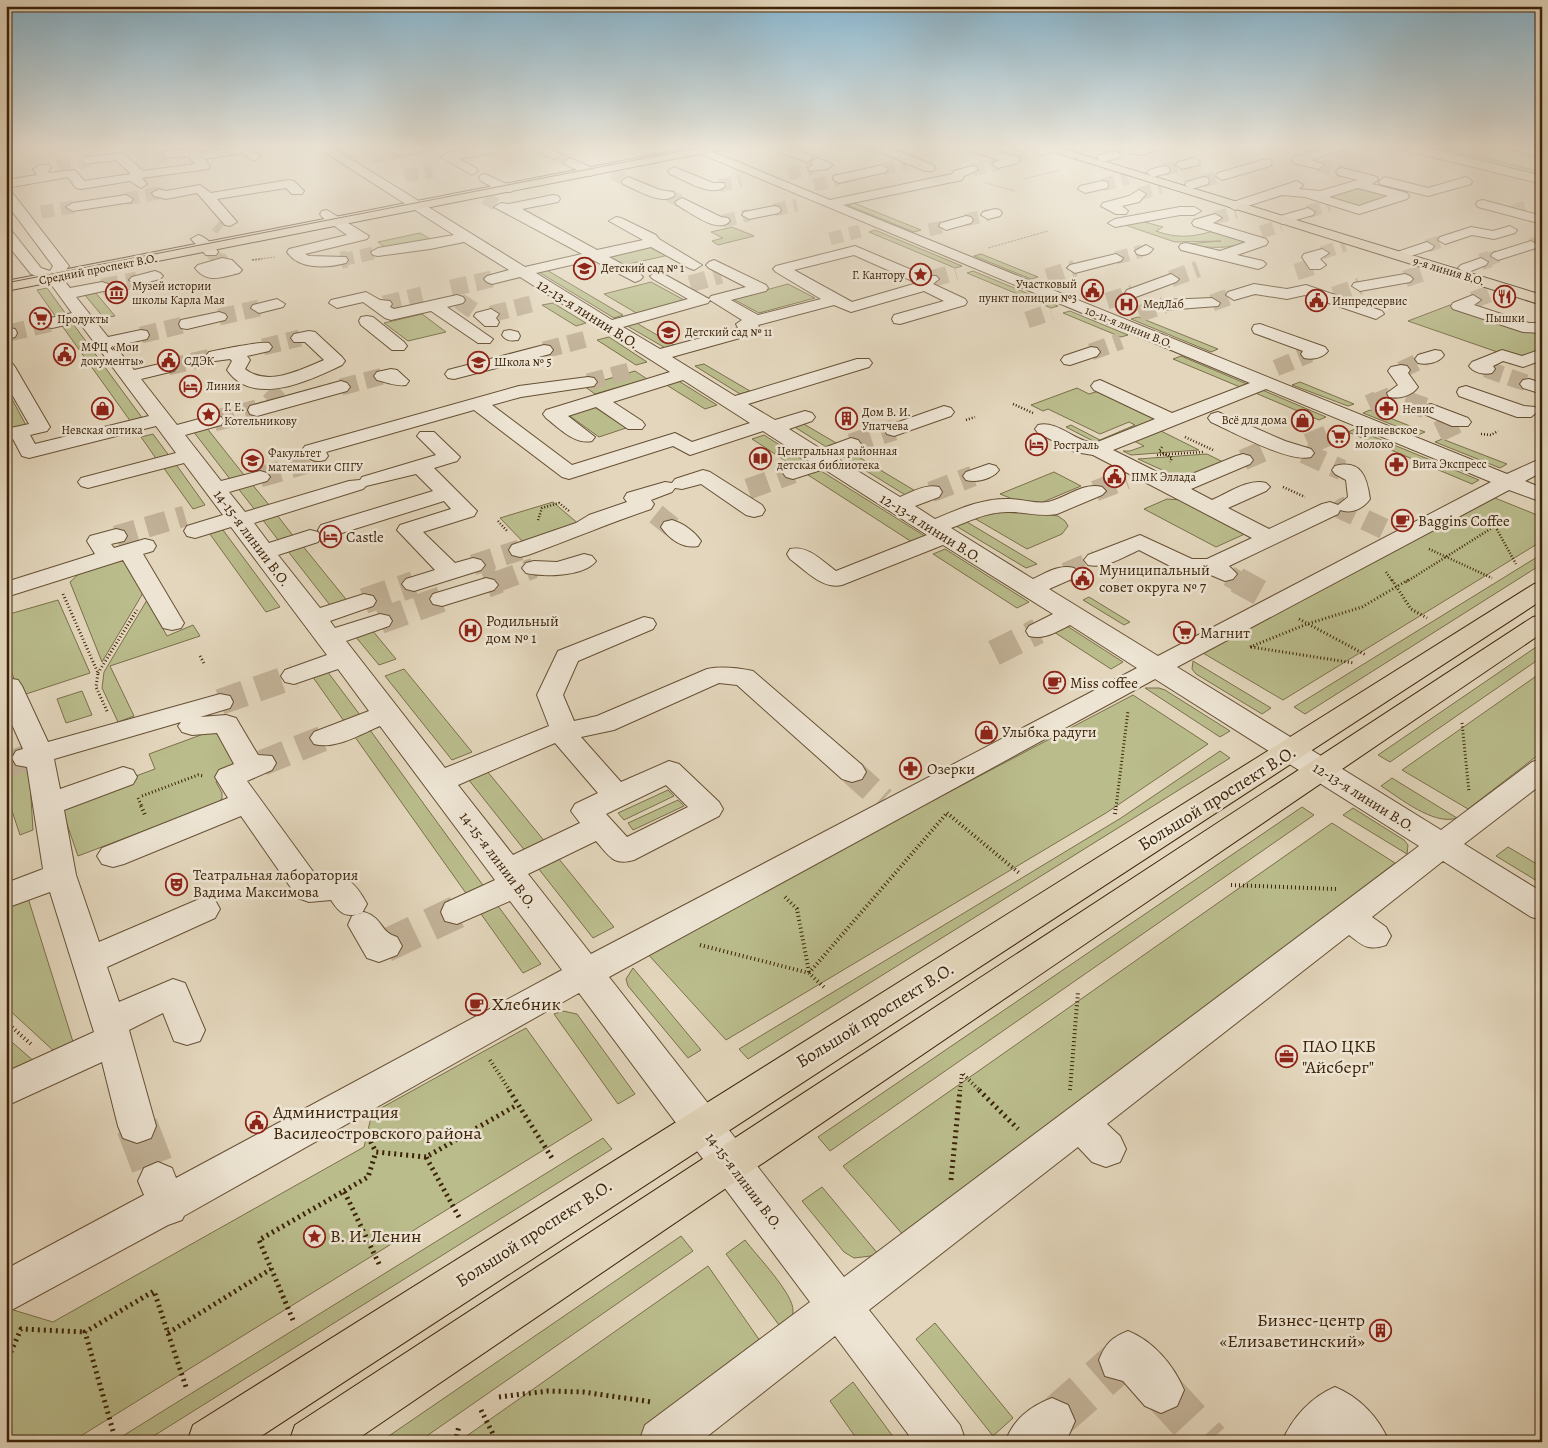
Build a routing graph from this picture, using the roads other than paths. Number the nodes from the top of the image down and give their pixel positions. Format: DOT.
graph roads {
  1 [pos="26,214"];
  2 [pos="219,214"];
  3 [pos="355,214"];
  4 [pos="427,214"];
  5 [pos="516,214"];
  6 [pos="703,214"];
  7 [pos="751,214"];
  8 [pos="856,214"];
  9 [pos="1129,214"];
  10 [pos="1166,214"];
  11 [pos="1219,214"];
  12 [pos="1261,214"];
  13 [pos="1531,214"];
  14 [pos="748,215"];
  15 [pos="28,216"];
  16 [pos="332,218"];
  17 [pos="1141,218"];
  18 [pos="1291,219"];
  19 [pos="966,220"];
  20 [pos="1542,220"];
  21 [pos="616,221"];
  22 [pos="723,221"];
  23 [pos="6,222"];
  24 [pos="1115,223"];
  25 [pos="879,225"];
  26 [pos="229,230"];
  27 [pos="857,230"];
  28 [pos="1510,230"];
  29 [pos="1261,232"];
  30 [pos="358,236"];
  31 [pos="932,236"];
  32 [pos="1494,236"];
  33 [pos="465,237"];
  34 [pos="1245,237"];
  35 [pos="8,239"];
  36 [pos="1445,240"];
  37 [pos="653,242"];
  38 [pos="1427,246"];
  39 [pos="1186,247"];
  40 [pos="1406,254"];
  41 [pos="594,255"];
  42 [pos="1222,255"];
  43 [pos="680,256"];
  44 [pos="1498,256"];
  45 [pos="1116,258"];
  46 [pos="246,259"];
  47 [pos="341,260"];
  48 [pos="1481,262"];
  49 [pos="224,263"];
  50 [pos="694,265"];
  51 [pos="653,267"];
  52 [pos="1075,268"];
  53 [pos="1466,268"];
  54 [pos="621,270"];
  55 [pos="721,271"];
  56 [pos="521,272"];
  57 [pos="6,276"];
  58 [pos="155,276"];
  59 [pos="635,277"];
  60 [pos="1047,277"];
  61 [pos="492,279"];
  62 [pos="1171,279"];
  63 [pos="1405,279"];
  64 [pos="137,280"];
  65 [pos="927,282"];
  66 [pos="1024,284"];
  67 [pos="60,285"];
  68 [pos="6,286"];
  69 [pos="1360,286"];
  70 [pos="102,287"];
  71 [pos="1542,290"];
  72 [pos="1133,293"];
  73 [pos="452,295"];
  74 [pos="427,300"];
  75 [pos="836,300"];
  76 [pos="1473,300"];
  77 [pos="1542,300"];
  78 [pos="1107,301"];
  79 [pos="337,303"];
  80 [pos="1212,303"];
  81 [pos="277,304"];
  82 [pos="1164,305"];
  83 [pos="1079,307"];
  84 [pos="259,308"];
  85 [pos="384,308"];
  86 [pos="1051,312"];
  87 [pos="1139,314"];
  88 [pos="1376,314"];
  89 [pos="485,316"];
  90 [pos="219,317"];
  91 [pos="900,319"];
  92 [pos="756,321"];
  93 [pos="458,322"];
  94 [pos="1116,322"];
  95 [pos="52,323"];
  96 [pos="187,324"];
  97 [pos="1539,326"];
  98 [pos="1260,329"];
  99 [pos="607,331"];
  100 [pos="1144,333"];
  101 [pos="142,335"];
  102 [pos="300,338"];
  103 [pos="484,339"];
  104 [pos="1121,341"];
  105 [pos="103,343"];
  106 [pos="398,346"];
  107 [pos="264,347"];
  108 [pos="212,348"];
  109 [pos="544,350"];
  110 [pos="1283,350"];
  111 [pos="1091,352"];
  112 [pos="235,354"];
  113 [pos="1542,354"];
  114 [pos="707,359"];
  115 [pos="1070,360"];
  116 [pos="164,362"];
  117 [pos="863,363"];
  118 [pos="665,365"];
  119 [pos="1486,369"];
  120 [pos="1401,370"];
  121 [pos="125,372"];
  122 [pos="1263,372"];
  123 [pos="454,374"];
  124 [pos="9,377"];
  125 [pos="588,382"];
  126 [pos="1100,386"];
  127 [pos="341,387"];
  128 [pos="1466,392"];
  129 [pos="274,394"];
  130 [pos="1400,398"];
  131 [pos="598,400"];
  132 [pos="731,403"];
  133 [pos="478,404"];
  134 [pos="257,410"];
  135 [pos="1431,410"];
  136 [pos="1528,411"];
  137 [pos="944,412"];
  138 [pos="805,417"];
  139 [pos="1218,418"];
  140 [pos="214,421"];
  141 [pos="1041,422"];
  142 [pos="1459,422"];
  143 [pos="635,425"];
  144 [pos="768,426"];
  145 [pos="1177,428"];
  146 [pos="894,430"];
  147 [pos="1438,432"];
  148 [pos="13,434"];
  149 [pos="174,436"];
  150 [pos="427,436"];
  151 [pos="585,437"];
  152 [pos="852,444"];
  153 [pos="1415,444"];
  154 [pos="1290,448"];
  155 [pos="1097,449"];
  156 [pos="318,456"];
  157 [pos="821,459"];
  158 [pos="1243,460"];
  159 [pos="1542,464"];
  160 [pos="420,466"];
  161 [pos="1342,470"];
  162 [pos="793,473"];
  163 [pos="260,477"];
  164 [pos="88,482"];
  165 [pos="1508,482"];
  166 [pos="1183,486"];
  167 [pos="1259,487"];
  168 [pos="1095,491"];
  169 [pos="931,492"];
  170 [pos="448,493"];
  171 [pos="1542,496"];
  172 [pos="896,506"];
  173 [pos="229,508"];
  174 [pos="1211,508"];
  175 [pos="754,510"];
  176 [pos="657,515"];
  177 [pos="190,523"];
  178 [pos="938,532"];
  179 [pos="1269,538"];
  180 [pos="690,541"];
  181 [pos="520,550"];
  182 [pos="263,552"];
  183 [pos="798,554"];
  184 [pos="1096,560"];
  185 [pos="584,561"];
  186 [pos="472,565"];
  187 [pos="534,568"];
  188 [pos="450,572"];
  189 [pos="1066,573"];
  190 [pos="414,584"];
  191 [pos="486,585"];
  192 [pos="1030,589"];
  193 [pos="1542,589"];
  194 [pos="6,590"];
  195 [pos="442,599"];
  196 [pos="364,601"];
  197 [pos="1063,610"];
  198 [pos="380,620"];
  199 [pos="1542,622"];
  200 [pos="172,623"];
  201 [pos="644,624"];
  202 [pos="1030,626"];
  203 [pos="329,638"];
  204 [pos="1155,667"];
  205 [pos="294,676"];
  206 [pos="6,686"];
  207 [pos="220,702"];
  208 [pos="387,714"];
  209 [pos="192,726"];
  210 [pos="565,731"];
  211 [pos="324,738"];
  212 [pos="32,756"];
  213 [pos="1305,761"];
  214 [pos="1542,769"];
  215 [pos="852,772"];
  216 [pos="123,776"];
  217 [pos="439,782"];
  218 [pos="617,796"];
  219 [pos="246,802"];
  220 [pos="49,804"];
  221 [pos="600,826"];
  222 [pos="1441,846"];
  223 [pos="113,856"];
  224 [pos="60,874"];
  225 [pos="512,878"];
  226 [pos="6,896"];
  227 [pos="1542,908"];
  228 [pos="204,909"];
  229 [pos="457,912"];
  230 [pos="367,925"];
  231 [pos="88,961"];
  232 [pos="585,974"];
  233 [pos="187,1030"];
  234 [pos="111,1031"];
  235 [pos="6,1090"];
  236 [pos="1074,1108"];
  237 [pos="137,1126"];
  238 [pos="701,1126"];
  239 [pos="1106,1149"];
  240 [pos="730,1163"];
  241 [pos="6,1292"];
  242 [pos="839,1306"];
  243 [pos="1121,1360"];
  244 [pos="1161,1390"];
  245 [pos="210,1442"];
  246 [pos="312,1442"];
  247 [pos="662,1442"];
  248 [pos="943,1442"];
  249 [pos="1305,1442"];
  250 [pos="1366,1442"];
  1 -- 15 [label="street"];
  2 -- 26 [label="street"];
  3 -- 16 [label="main road, Средний проспект В.О."];
  4 -- 33 [label="street, 12-13-я линии В.О."];
  5 -- 41 [label="street"];
  6 -- 22 [label="street"];
  7 -- 14 [label="street"];
  8 -- 25 [label="street, 10-11-я линии В.О."];
  9 -- 17 [label="street"];
  10 -- 17 [label="street"];
  11 -- 34 [label="street"];
  12 -- 18 [label="main road, 9-я линия В.О."];
  13 -- 20 [label="street"];
  15 -- 23 [label="street"];
  15 -- 67 [label="street"];
  16 -- 26 [label="main road, Средний проспект В.О."];
  16 -- 30 [label="street"];
  17 -- 24 [label="street"];
  18 -- 40 [label="main road"];
  18 -- 40 [label="main road, 9-я линия В.О."];
  19 -- 31 [label="street"];
  21 -- 37 [label="street"];
  25 -- 27 [label="street"];
  25 -- 31 [label="street, 10-11-я линии В.О."];
  26 -- 67 [label="main road, Средний проспект В.О."];
  28 -- 32 [label="street"];
  29 -- 34 [label="street"];
  30 -- 33 [label="street"];
  30 -- 47 [label="street"];
  31 -- 66 [label="street, 10-11-я линии В.О."];
  32 -- 36 [label="street"];
  32 -- 44 [label="street"];
  33 -- 56 [label="street, 12-13-я линии В.О."];
  34 -- 42 [label="street"];
  35 -- 67 [label="street"];
  37 -- 41 [label="street"];
  37 -- 43 [label="street"];
  38 -- 40 [label="street"];
  39 -- 42 [label="street"];
  40 -- 53 [label="main road"];
  40 -- 77 [label="main road, 9-я линия В.О."];
  41 -- 54 [label="street"];
  41 -- 56 [label="street"];
  42 -- 88 [label="street"];
  43 -- 50 [label="street"];
  43 -- 51 [label="street"];
  45 -- 52 [label="street"];
  46 -- 49 [label="street"];
  48 -- 53 [label="street"];
  51 -- 54 [label="street"];
  51 -- 99 [label="street"];
  53 -- 71 [label="main road"];
  54 -- 59 [label="street"];
  55 -- 92 [label="street"];
  56 -- 61 [label="street"];
  56 -- 99 [label="street, 12-13-я линии В.О."];
  57 -- 67 [label="main road, Средний проспект В.О."];
  58 -- 64 [label="street"];
  60 -- 66 [label="street"];
  62 -- 72 [label="street"];
  63 -- 69 [label="street"];
  65 -- 75 [label="street"];
  65 -- 75 [label="street"];
  65 -- 91 [label="street"];
  66 -- 83 [label="street, 10-11-я линии В.О."];
  67 -- 68 [label="main road, Средний проспект В.О."];
  67 -- 70 [label="street"];
  67 -- 95 [label="street"];
  67 -- 105 [label="street, 14-15-я линии В.О."];
  73 -- 74 [label="street"];
  74 -- 85 [label="street"];
  74 -- 93 [label="street"];
  75 -- 92 [label="street"];
  76 -- 97 [label="street"];
  78 -- 83 [label="street"];
  79 -- 85 [label="street"];
  80 -- 82 [label="street"];
  81 -- 84 [label="street"];
  83 -- 86 [label="street"];
  83 -- 94 [label="street, 10-11-я линии В.О."];
  85 -- 106 [label="street"];
  87 -- 94 [label="street"];
  89 -- 93 [label="street"];
  90 -- 96 [label="street"];
  92 -- 118 [label="street"];
  93 -- 103 [label="street"];
  94 -- 100 [label="street, 10-11-я линии В.О."];
  98 -- 110 [label="street"];
  99 -- 118 [label="street, 12-13-я линии В.О."];
  100 -- 104 [label="street"];
  100 -- 122 [label="street, 10-11-я линии В.О."];
  101 -- 105 [label="street"];
  102 -- 129 [label="street"];
  105 -- 121 [label="street, 14-15-я линии В.О."];
  107 -- 112 [label="street"];
  108 -- 112 [label="street"];
  109 -- 123 [label="street"];
  111 -- 115 [label="street"];
  112 -- 129 [label="street"];
  113 -- 119 [label="street"];
  114 -- 118 [label="street"];
  116 -- 121 [label="street"];
  117 -- 132 [label="street"];
  118 -- 131 [label="street"];
  118 -- 132 [label="street, 12-13-я линии В.О."];
  120 -- 130 [label="street"];
  121 -- 149 [label="street, 14-15-я линии В.О."];
  122 -- 145 [label="street"];
  122 -- 153 [label="street"];
  124 -- 148 [label="street"];
  125 -- 133 [label="street"];
  126 -- 145 [label="street"];
  127 -- 129 [label="street"];
  128 -- 136 [label="street"];
  129 -- 134 [label="street"];
  131 -- 143 [label="street"];
  131 -- 151 [label="street"];
  132 -- 144 [label="street, 12-13-я линии В.О."];
  133 -- 144 [label="street"];
  133 -- 156 [label="street"];
  135 -- 142 [label="street"];
  137 -- 146 [label="street"];
  138 -- 144 [label="street"];
  139 -- 154 [label="street"];
  140 -- 149 [label="street"];
  141 -- 155 [label="street"];
  144 -- 157 [label="street, 12-13-я линии В.О."];
  145 -- 155 [label="street"];
  147 -- 153 [label="street"];
  148 -- 149 [label="street"];
  149 -- 164 [label="street"];
  149 -- 173 [label="street, 14-15-я линии В.О."];
  150 -- 160 [label="street"];
  152 -- 157 [label="street"];
  153 -- 165 [label="street"];
  155 -- 166 [label="street"];
  157 -- 162 [label="street"];
  157 -- 172 [label="street, 12-13-я линии В.О."];
  158 -- 166 [label="street"];
  159 -- 165 [label="street"];
  160 -- 170 [label="street"];
  160 -- 173 [label="street"];
  161 -- 179 [label="street"];
  163 -- 173 [label="street"];
  165 -- 171 [label="street"];
  165 -- 204 [label="street"];
  166 -- 174 [label="street"];
  167 -- 174 [label="street"];
  168 -- 178 [label="street"];
  169 -- 172 [label="street"];
  170 -- 182 [label="street"];
  170 -- 188 [label="street"];
  172 -- 178 [label="street, 12-13-я линии В.О."];
  173 -- 177 [label="street"];
  173 -- 182 [label="street, 14-15-я линии В.О."];
  174 -- 179 [label="street"];
  175 -- 176 [label="street"];
  176 -- 180 [label="street"];
  176 -- 181 [label="street"];
  178 -- 183 [label="street"];
  178 -- 192 [label="street, 12-13-я линии В.О."];
  179 -- 184 [label="street"];
  182 -- 203 [label="street, 14-15-я линии В.О."];
  185 -- 187 [label="street"];
  186 -- 188 [label="street"];
  188 -- 190 [label="street"];
  189 -- 192 [label="street"];
  191 -- 195 [label="street"];
  192 -- 197 [label="street, 12-13-я линии В.О."];
  193 -- 213 [label="main road, Большой проспект В.О."];
  194 -- 200 [label="street"];
  196 -- 203 [label="street"];
  197 -- 202 [label="street"];
  197 -- 204 [label="street, 12-13-я линии В.О."];
  198 -- 203 [label="street"];
  199 -- 213 [label="main road, Большой проспект В.О."];
  201 -- 210 [label="street"];
  203 -- 205 [label="street"];
  203 -- 208 [label="street, 14-15-я линии В.О."];
  204 -- 213 [label="street, 12-13-я линии В.О."];
  204 -- 232 [label="street"];
  206 -- 212 [label="street"];
  207 -- 212 [label="street"];
  208 -- 211 [label="street"];
  208 -- 217 [label="street, 14-15-я линии В.О."];
  209 -- 219 [label="street"];
  210 -- 215 [label="street"];
  210 -- 217 [label="street"];
  210 -- 218 [label="street"];
  212 -- 220 [label="street"];
  213 -- 222 [label="street, 12-13-я линии В.О."];
  213 -- 238 [label="main road, Большой проспект В.О."];
  213 -- 240 [label="main road, Большой проспект В.О."];
  214 -- 222 [label="street"];
  216 -- 220 [label="street"];
  217 -- 225 [label="street, 14-15-я линии В.О."];
  218 -- 221 [label="street"];
  218 -- 221 [label="street"];
  219 -- 223 [label="street"];
  219 -- 230 [label="street"];
  220 -- 224 [label="street"];
  221 -- 225 [label="street"];
  222 -- 227 [label="street, 12-13-я линии В.О."];
  222 -- 236 [label="street"];
  224 -- 226 [label="street"];
  224 -- 231 [label="street"];
  225 -- 229 [label="street"];
  225 -- 232 [label="street, 14-15-я линии В.О."];
  228 -- 231 [label="street"];
  231 -- 234 [label="street"];
  232 -- 238 [label="street, 14-15-я линии В.О."];
  232 -- 241 [label="street"];
  233 -- 234 [label="street"];
  234 -- 235 [label="street"];
  234 -- 237 [label="street"];
  236 -- 239 [label="street"];
  236 -- 242 [label="street"];
  238 -- 240 [label="street, 14-15-я линии В.О."];
  238 -- 245 [label="main road, Большой проспект В.О."];
  240 -- 242 [label="street, 14-15-я линии В.О."];
  240 -- 246 [label="main road, Большой проспект В.О."];
  242 -- 247 [label="street"];
  242 -- 248 [label="street, 14-15-я линии В.О."];
  243 -- 244 [label="street"];
  249 -- 250 [label="street"];
}
